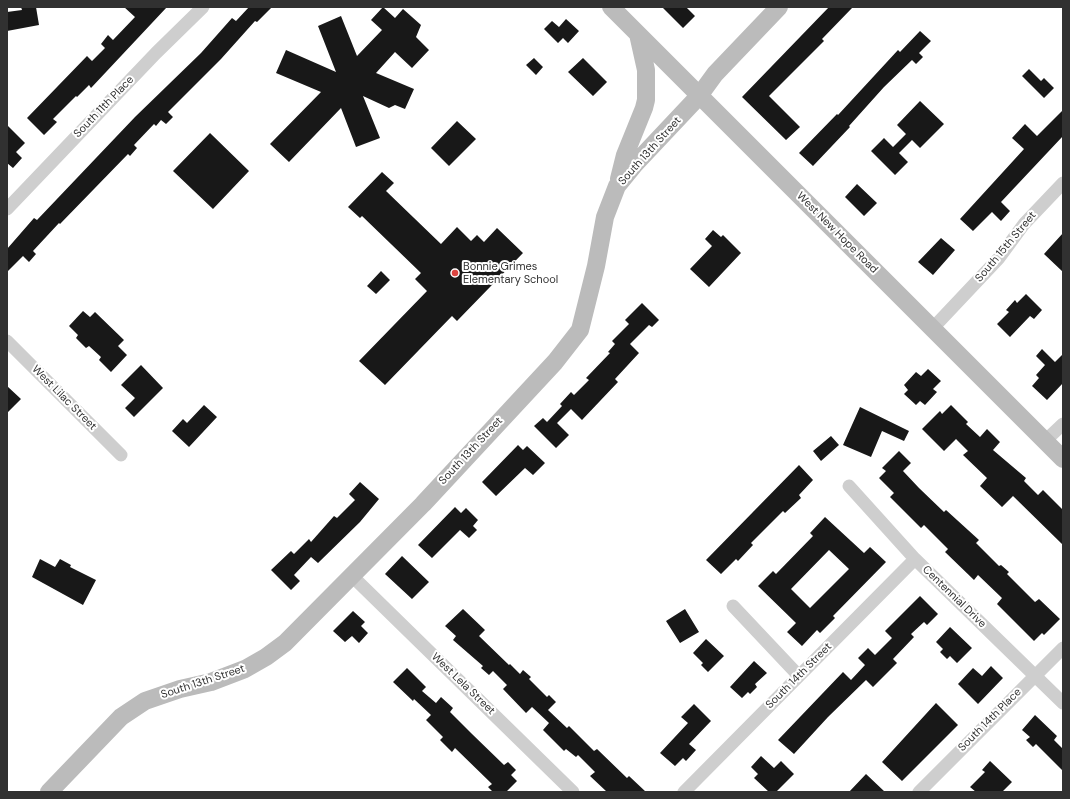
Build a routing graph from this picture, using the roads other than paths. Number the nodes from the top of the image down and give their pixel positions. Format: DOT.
graph roads {
  1 [pos="203,7"];
  2 [pos="611,7"];
  3 [pos="779,7"];
  4 [pos="638,34"];
  5 [pos="699,96"];
  6 [pos="1063,183"];
  7 [pos="617,186"];
  8 [pos="7,209"];
  9 [pos="932,329"];
  10 [pos="7,341"];
  11 [pos="1063,424"];
  12 [pos="1045,441"];
  13 [pos="121,455"];
  14 [pos="1063,459"];
  15 [pos="848,486"];
  16 [pos="915,559"];
  17 [pos="352,576"];
  18 [pos="733,606"];
  19 [pos="1063,648"];
  20 [pos="1035,675"];
  21 [pos="799,676"];
  22 [pos="1063,702"];
  23 [pos="49,792"];
  24 [pos="573,792"];
  25 [pos="684,792"];
  26 [pos="919,792"];
  1 -- 8 [label="street, South 11th Place"];
  2 -- 4 [label="street, West New Hope Road"];
  3 -- 5 [label="street, South 13th Street"];
  4 -- 5 [label="street, West New Hope Road"];
  4 -- 7 [label="street"];
  5 -- 7 [label="street, South 13th Street"];
  5 -- 9 [label="street, West New Hope Road"];
  6 -- 9 [label="street, South 15th Street"];
  7 -- 17 [label="street, South 13th Street"];
  9 -- 12 [label="street, West New Hope Road"];
  10 -- 13 [label="street, West Lilac Street"];
  11 -- 12 [label="street"];
  12 -- 14 [label="street, West New Hope Road"];
  15 -- 16 [label="street, Centennial Drive"];
  16 -- 20 [label="street, Centennial Drive"];
  16 -- 21 [label="street, South 14th Street"];
  17 -- 23 [label="street, South 13th Street"];
  17 -- 24 [label="street, West Lela Street"];
  18 -- 21 [label="street"];
  19 -- 20 [label="street, South 14th Place"];
  20 -- 22 [label="street, Centennial Drive"];
  20 -- 26 [label="street, South 14th Place"];
  21 -- 25 [label="street, South 14th Street"];
}
